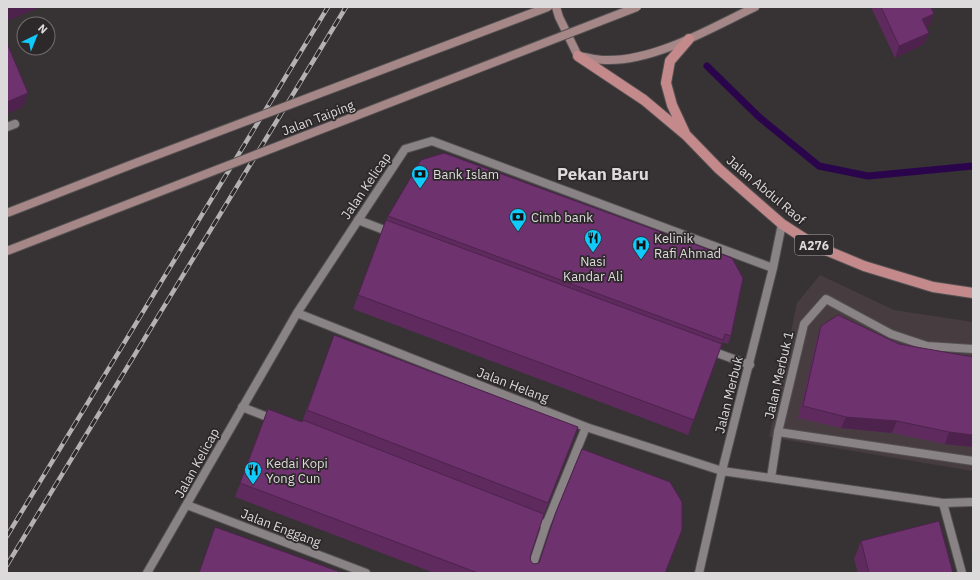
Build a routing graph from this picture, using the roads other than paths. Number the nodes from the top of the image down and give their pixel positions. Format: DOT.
graph roads {
  1 [pos="548,7"];
  2 [pos="556,7"];
  3 [pos="637,7"];
  4 [pos="754,7"];
  5 [pos="690,39"];
  6 [pos="578,56"];
  7 [pos="15,124"];
  8 [pos="7,127"];
  9 [pos="687,136"];
  10 [pos="7,213"];
  11 [pos="358,220"];
  12 [pos="782,224"];
  13 [pos="402,236"];
  14 [pos="7,251"];
  15 [pos="773,268"];
  16 [pos="973,292"];
  17 [pos="297,313"];
  18 [pos="698,346"];
  19 [pos="973,349"];
  20 [pos="750,365"];
  21 [pos="242,407"];
  22 [pos="286,424"];
  23 [pos="586,427"];
  24 [pos="778,432"];
  25 [pos="973,461"];
  26 [pos="722,471"];
  27 [pos="772,478"];
  28 [pos="943,502"];
  29 [pos="973,502"];
  30 [pos="187,505"];
  31 [pos="524,516"];
  32 [pos="546,525"];
  33 [pos="147,573"];
  34 [pos="366,573"];
  35 [pos="530,573"];
  36 [pos="699,573"];
  37 [pos="962,573"];
  1 -- 10 [label="main road, Jalan Taiping, bridge"];
  2 -- 6 [label="main road"];
  3 -- 14 [label="main road, Jalan Taiping, bridge"];
  4 -- 5 [label="main road"];
  5 -- 6 [label="main road"];
  5 -- 9 [label="main road"];
  6 -- 9 [label="main road"];
  7 -- 8 [label="street"];
  9 -- 12 [label="main road, Jalan Abdul Raof / A276"];
  11 -- 13 [label="street"];
  11 -- 15 [label="street, Jalan Kelicap"];
  11 -- 17 [label="street, Jalan Kelicap"];
  12 -- 15 [label="street, Jalan Merbuk"];
  12 -- 16 [label="main road, Jalan Abdul Raof / A276"];
  15 -- 20 [label="street, Jalan Merbuk"];
  17 -- 21 [label="street, Jalan Kelicap"];
  17 -- 23 [label="street, Jalan Helang"];
  18 -- 20 [label="street"];
  19 -- 24 [label="street, Jalan Merbuk 1"];
  20 -- 26 [label="street, Jalan Merbuk"];
  21 -- 22 [label="street"];
  21 -- 30 [label="street, Jalan Kelicap"];
  23 -- 26 [label="street, Jalan Helang"];
  23 -- 32 [label="street"];
  24 -- 25 [label="street"];
  24 -- 27 [label="street"];
  26 -- 27 [label="street, Jalan Helang"];
  26 -- 36 [label="street, Jalan Merbuk"];
  27 -- 28 [label="street, Jalan Helang"];
  28 -- 29 [label="street, Jalan Helang"];
  28 -- 37 [label="street"];
  30 -- 33 [label="street, Jalan Kelicap"];
  30 -- 34 [label="street, Jalan Enggang"];
  31 -- 32 [label="street"];
  32 -- 35 [label="street"];
}
